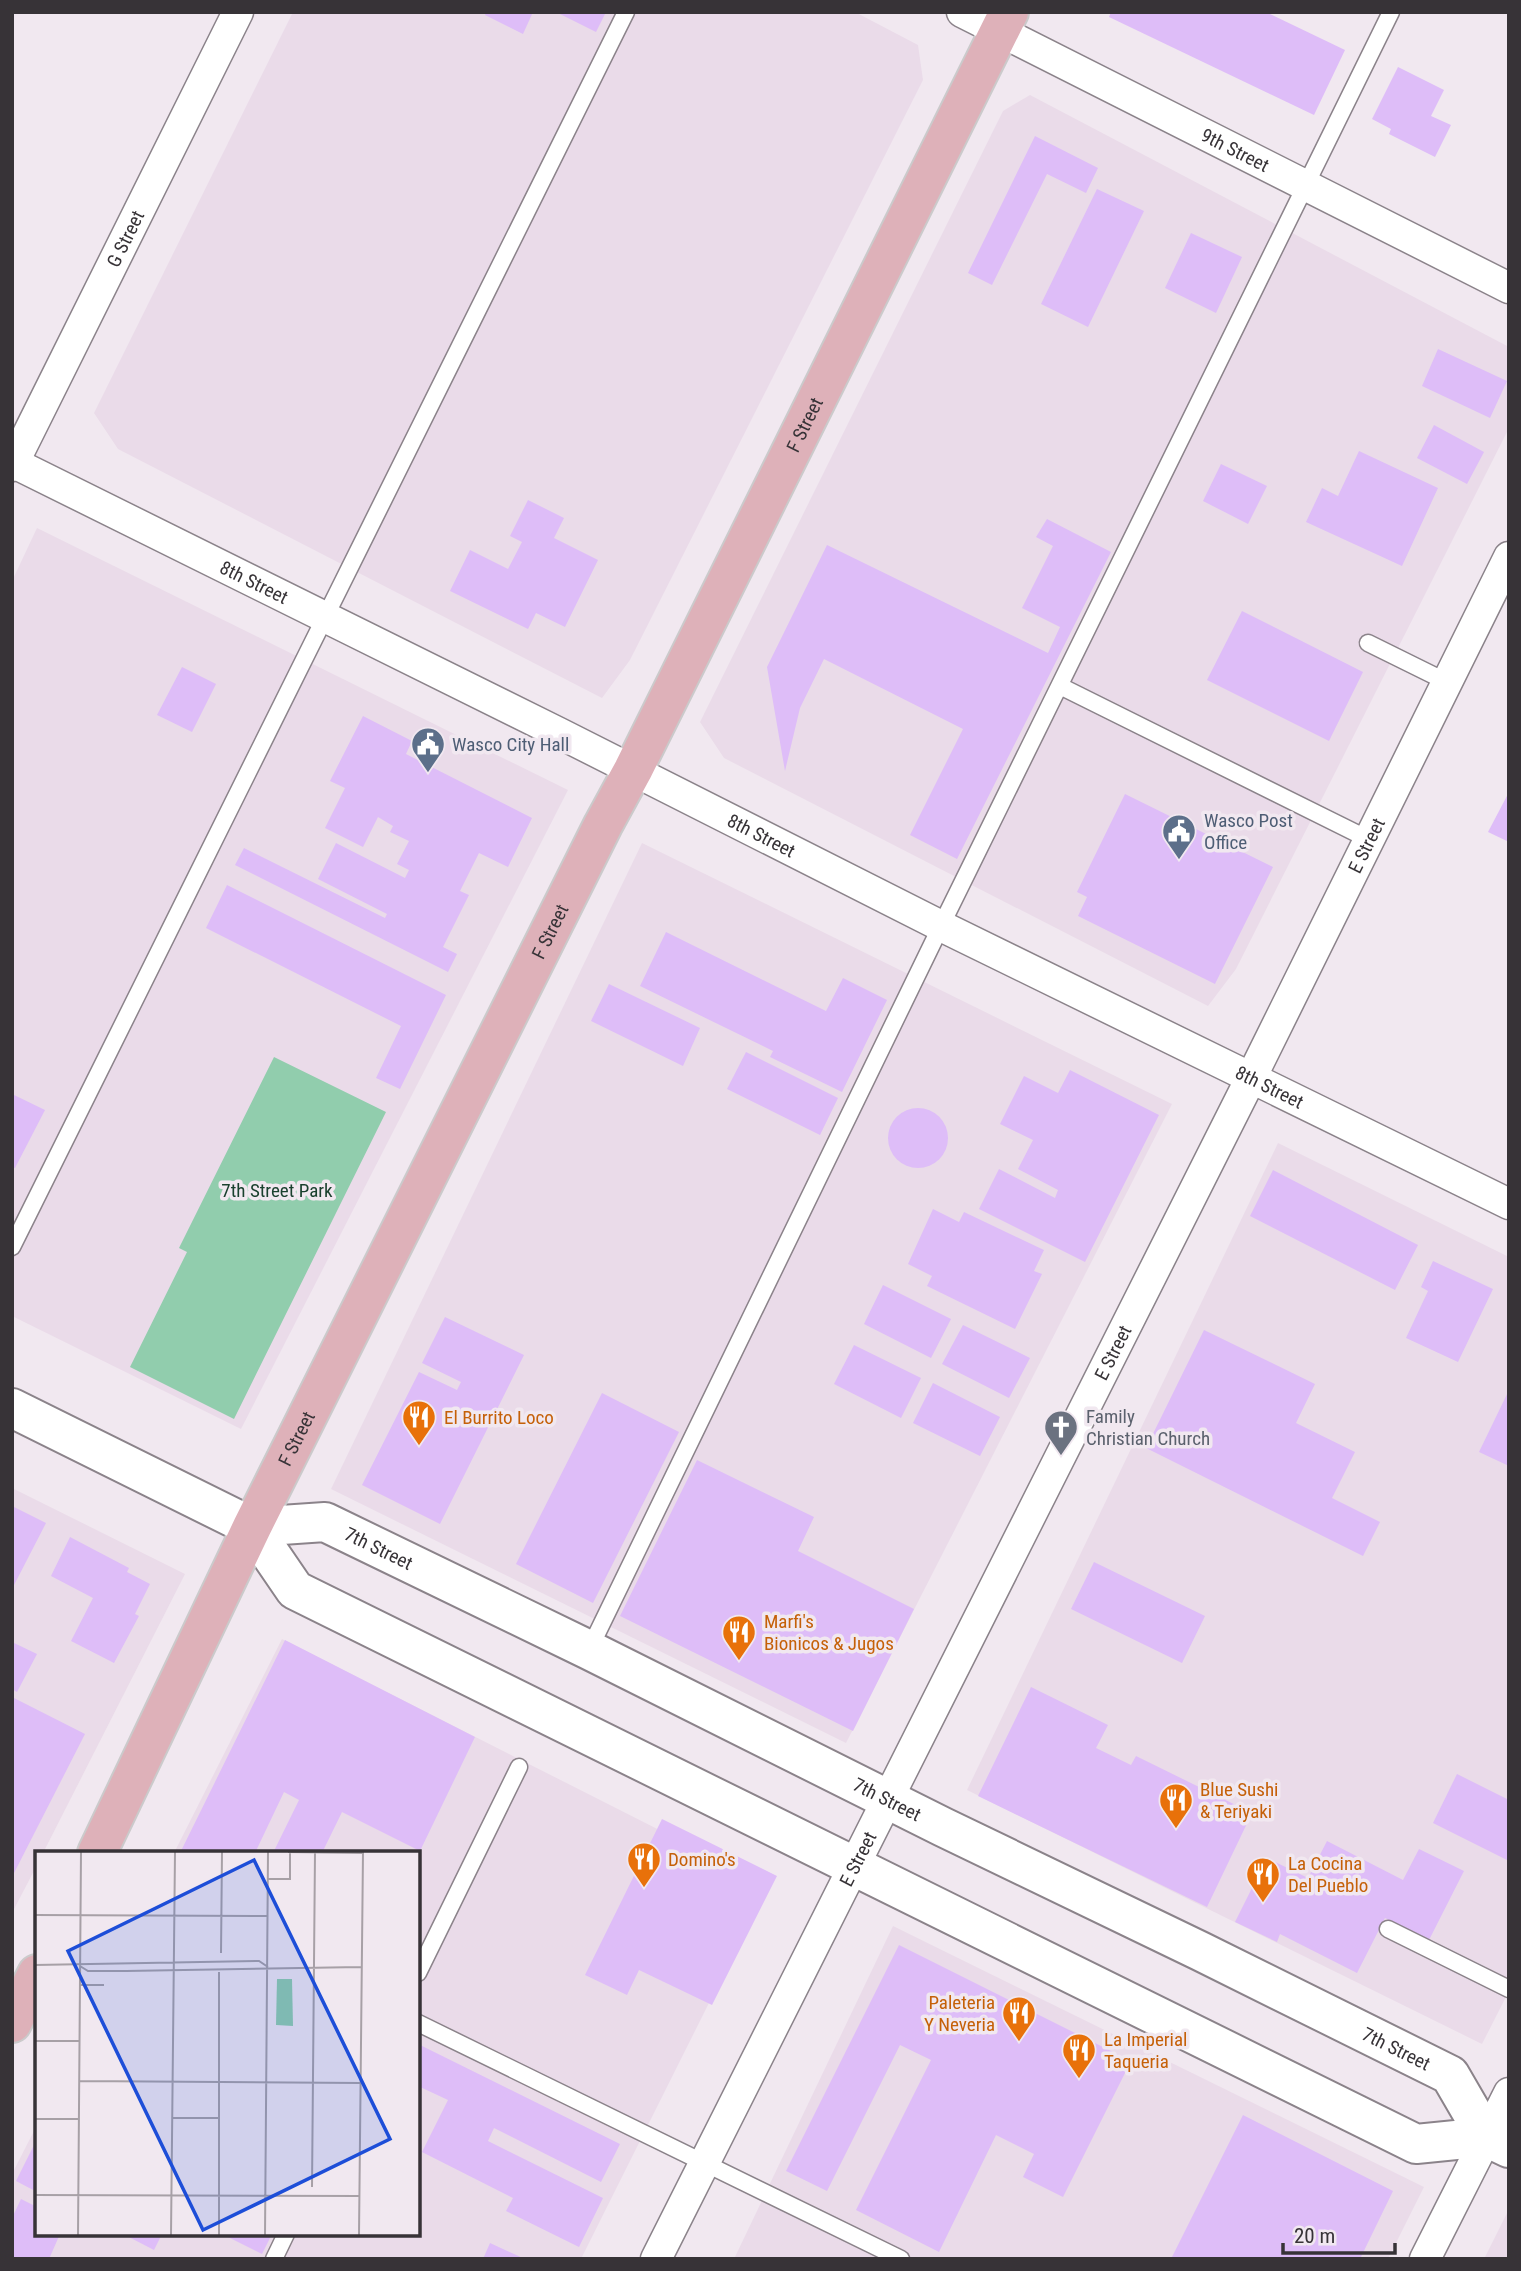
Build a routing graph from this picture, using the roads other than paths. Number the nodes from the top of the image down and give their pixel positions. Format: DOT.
graph roads {
  1 [pos="238,12"];
  2 [pos="626,12"];
  3 [pos="962,12"];
  4 [pos="1391,12"];
  5 [pos="1004,21"];
  6 [pos="1307,186"];
  7 [pos="1509,288"];
  8 [pos="13,464"];
  9 [pos="1509,557"];
  10 [pos="325,617"];
  11 [pos="1368,643"];
  12 [pos="1447,682"];
  13 [pos="1060,686"];
  14 [pos="633,770"];
  15 [pos="1370,840"];
  16 [pos="941,926"];
  17 [pos="1251,1079"];
  18 [pos="1509,1204"];
  19 [pos="12,1247"];
  20 [pos="12,1408"];
  21 [pos="252,1527"];
  22 [pos="589,1650"];
  23 [pos="519,1767"];
  24 [pos="888,1799"];
  25 [pos="98,1851"];
  26 [pos="855,1867"];
  27 [pos="1388,1929"];
  28 [pos="420,1969"];
  29 [pos="35,1978"];
  30 [pos="1509,1989"];
  31 [pos="12,2023"];
  32 [pos="420,2024"];
  33 [pos="1509,2093"];
  34 [pos="1497,2143"];
  35 [pos="704,2161"];
  36 [pos="285,2236"];
  37 [pos="274,2259"];
  38 [pos="656,2259"];
  39 [pos="901,2259"];
  40 [pos="1425,2259"];
  1 -- 8 [label="street, G Street"];
  2 -- 10 [label="lane"];
  3 -- 5 [label="street, 9th Street"];
  4 -- 6 [label="lane"];
  5 -- 6 [label="street, 9th Street"];
  5 -- 14 [label="main road, F Street"];
  6 -- 7 [label="street, 9th Street"];
  6 -- 13 [label="lane"];
  8 -- 10 [label="street, 8th Street"];
  9 -- 12 [label="street, E Street"];
  10 -- 14 [label="street, 8th Street"];
  10 -- 19 [label="lane"];
  11 -- 12 [label="lane"];
  12 -- 15 [label="street, E Street"];
  13 -- 15 [label="lane"];
  13 -- 16 [label="lane"];
  14 -- 16 [label="street, 8th Street"];
  14 -- 21 [label="main road, F Street"];
  15 -- 17 [label="street, E Street"];
  16 -- 17 [label="street, 8th Street"];
  16 -- 22 [label="lane"];
  17 -- 18 [label="street, 8th Street"];
  17 -- 24 [label="street, E Street"];
  20 -- 21 [label="street"];
  21 -- 22 [label="street, 7th Street"];
  21 -- 25 [label="main road, F Street"];
  21 -- 26 [label="street"];
  22 -- 24 [label="street, 7th Street"];
  23 -- 28 [label="lane"];
  24 -- 26 [label="street, E Street"];
  24 -- 34 [label="street, 7th Street"];
  26 -- 34 [label="street"];
  26 -- 35 [label="street, E Street"];
  27 -- 30 [label="lane"];
  29 -- 31 [label="main road"];
  32 -- 35 [label="lane"];
  33 -- 34 [label="street"];
  34 -- 40 [label="street"];
  35 -- 38 [label="street, E Street"];
  35 -- 39 [label="lane"];
  36 -- 37 [label="lane"];
}
